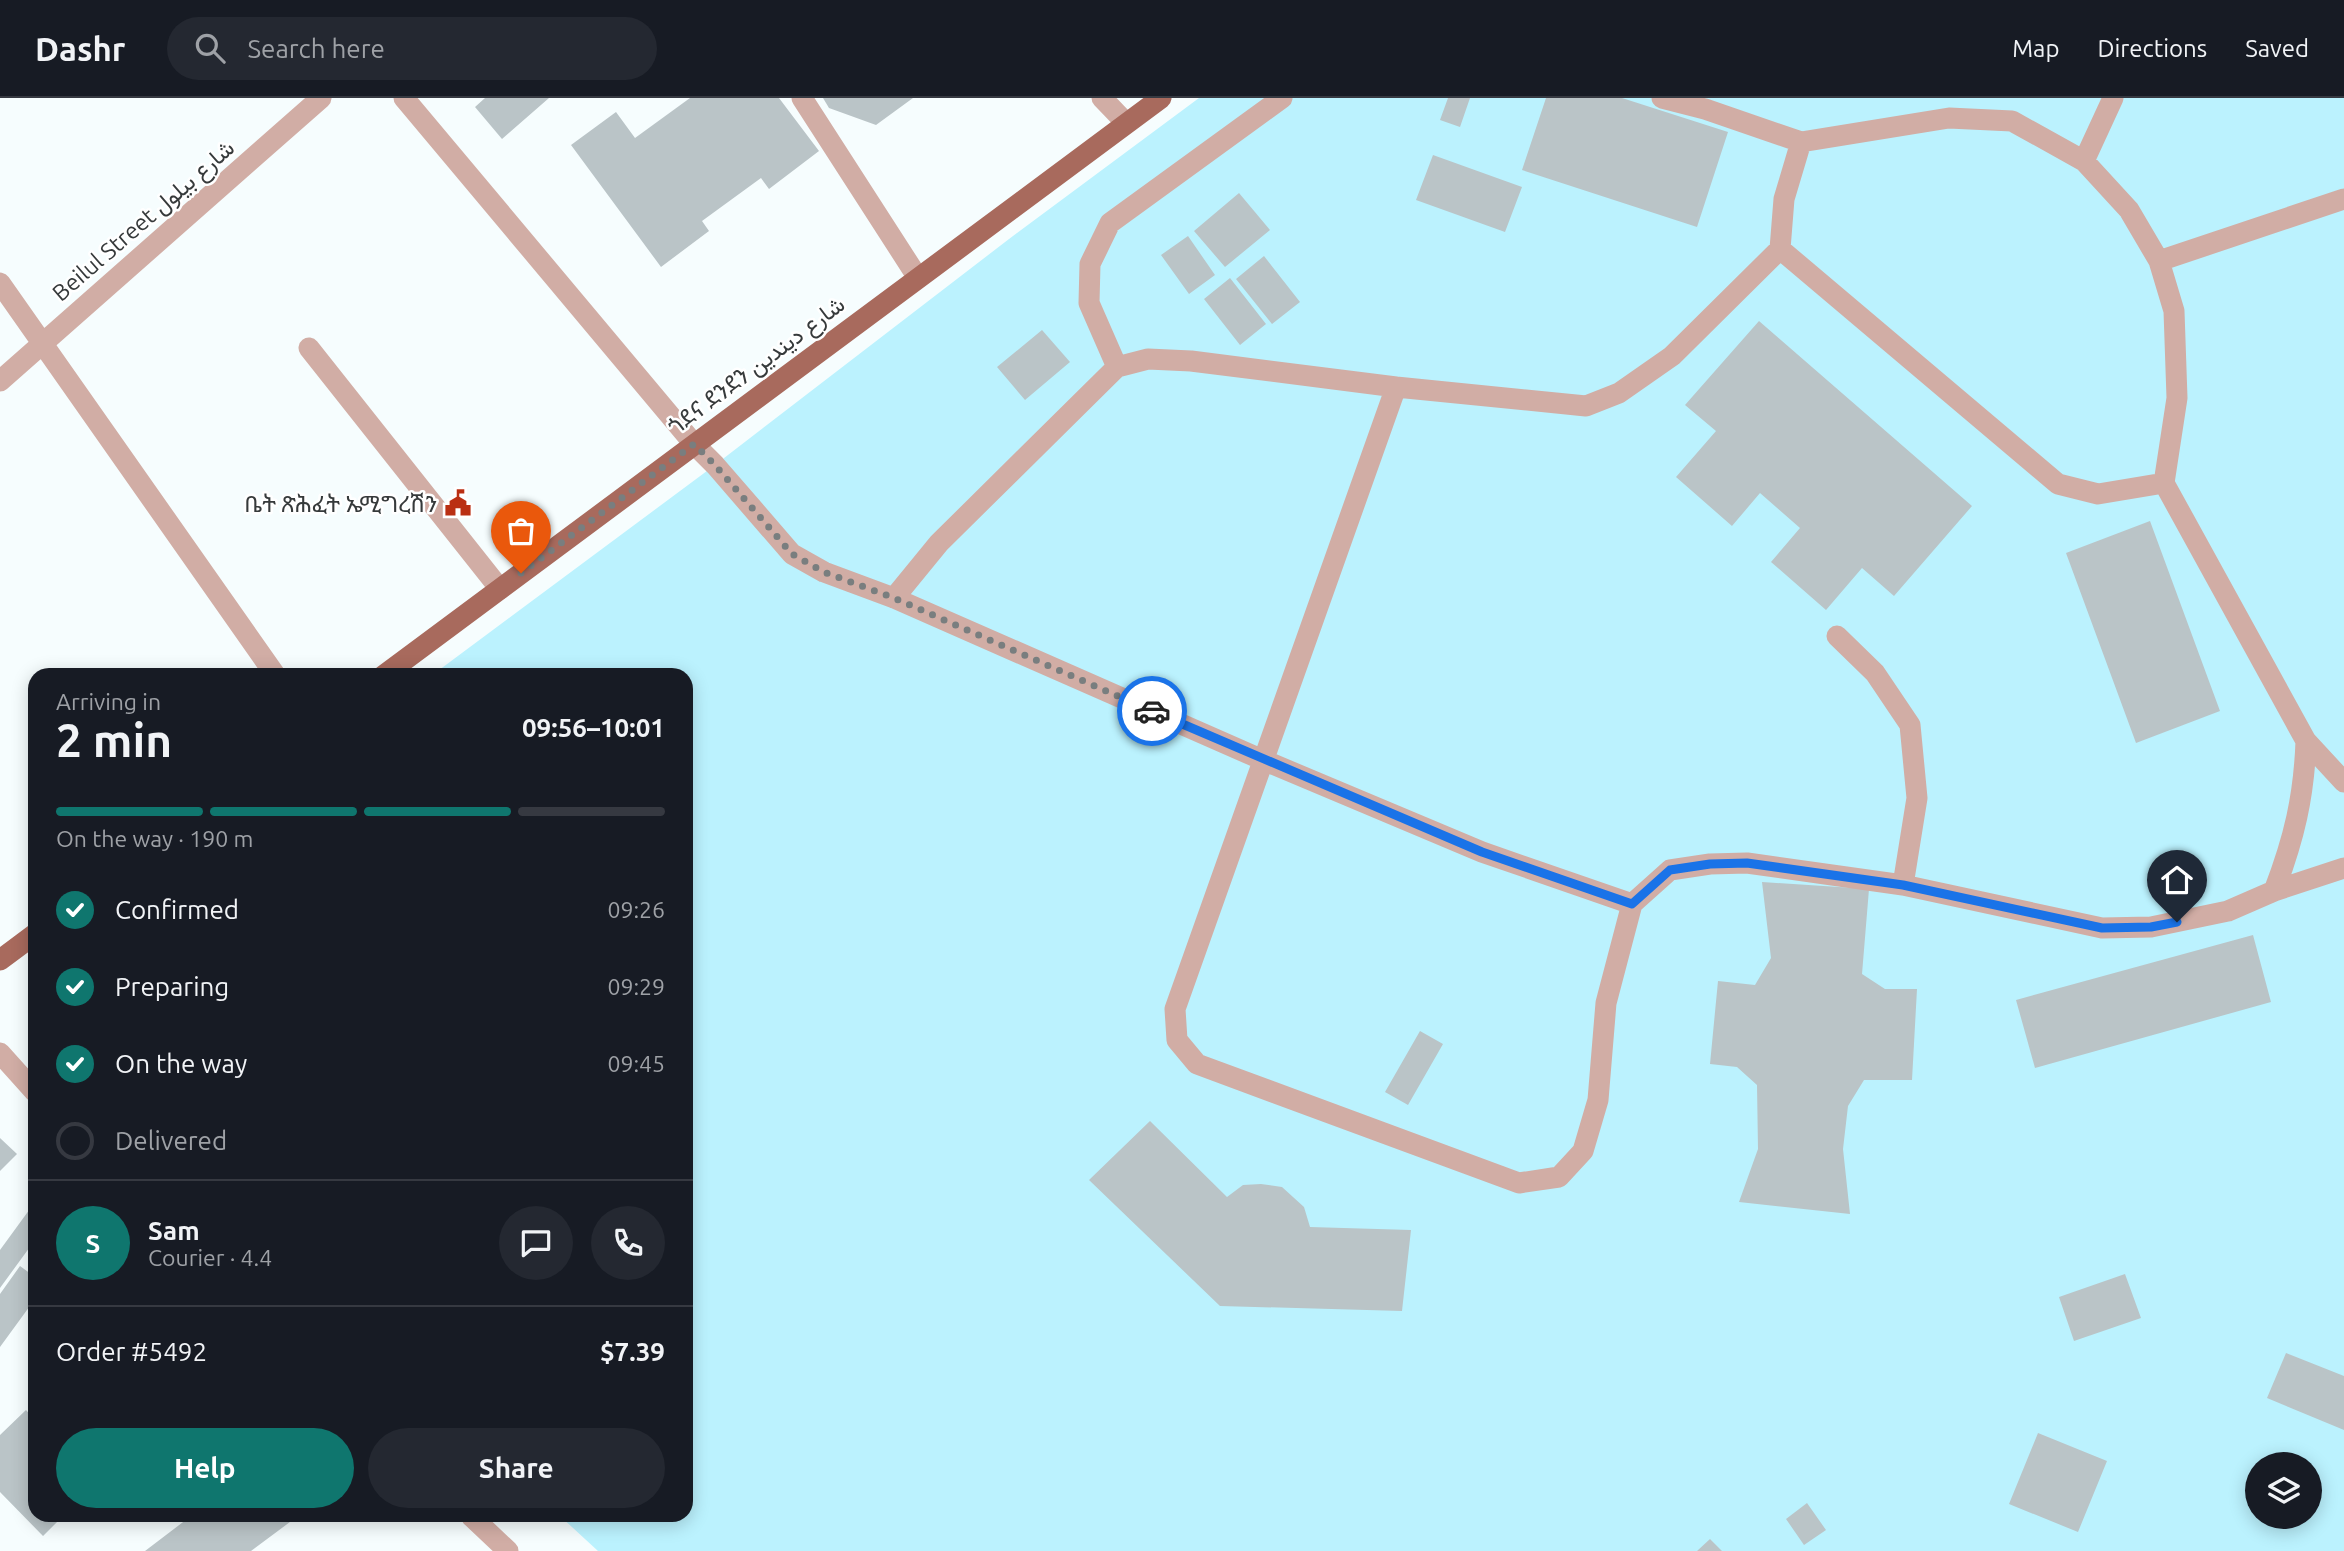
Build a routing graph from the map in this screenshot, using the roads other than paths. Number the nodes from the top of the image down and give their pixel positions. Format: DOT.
graph roads {
  1 [pos="321,98"];
  2 [pos="404,98"];
  3 [pos="802,98"];
  4 [pos="1102,98"];
  5 [pos="1161,98"];
  6 [pos="1282,98"];
  7 [pos="1662,98"];
  8 [pos="2113,98"];
  9 [pos="1706,104"];
  10 [pos="1126,123"];
  11 [pos="1801,142"];
  12 [pos="2084,161"];
  13 [pos="2344,199"];
  14 [pos="1780,249"];
  15 [pos="2159,261"];
  16 [pos="918,278"];
  17 [pos="0,283"];
  18 [pos="43,344"];
  19 [pos="309,348"];
  20 [pos="1116,367"];
  21 [pos="0,381"];
  22 [pos="1396,387"];
  23 [pos="694,444"];
  24 [pos="2164,483"];
  25 [pos="500,589"];
  26 [pos="894,598"];
  27 [pos="1837,636"];
  28 [pos="270,668"];
  29 [pos="394,668"];
  30 [pos="2306,741"];
  31 [pos="1264,760"];
  32 [pos="2344,782"];
  33 [pos="2344,868"];
  34 [pos="1903,885"];
  35 [pos="2274,891"];
  36 [pos="1632,904"];
  37 [pos="28,939"];
  38 [pos="0,960"];
  39 [pos="0,1053"];
  40 [pos="28,1084"];
  41 [pos="477,1522"];
  42 [pos="508,1551"];
  1 -- 18 [label="street, Beilul Street شارع بيلول"];
  2 -- 23 [label="street"];
  3 -- 16 [label="street"];
  4 -- 10 [label="street"];
  5 -- 10 [label="main road, ጎደና ደንደን شارع ديندين"];
  6 -- 20 [label="street"];
  7 -- 9 [label="street"];
  8 -- 12 [label="street"];
  9 -- 11 [label="street"];
  10 -- 16 [label="main road, ጎደና ደንደን شارع ديندين"];
  11 -- 12 [label="street"];
  11 -- 14 [label="street"];
  12 -- 15 [label="street"];
  13 -- 15 [label="street"];
  14 -- 22 [label="street"];
  14 -- 24 [label="street"];
  15 -- 24 [label="street"];
  16 -- 23 [label="main road, ጎደና ደንደን شارع ديندين"];
  17 -- 18 [label="street"];
  18 -- 21 [label="street, Beilul Street شارع بيلول"];
  18 -- 28 [label="street"];
  19 -- 25 [label="street"];
  20 -- 22 [label="street"];
  20 -- 26 [label="street"];
  22 -- 31 [label="street"];
  23 -- 25 [label="main road, ጎደና ደንደን شارع ديندين"];
  23 -- 26 [label="street"];
  24 -- 30 [label="street"];
  25 -- 29 [label="main road, ጎደና ደንደን شارع ديندين"];
  26 -- 31 [label="street"];
  27 -- 34 [label="street"];
  30 -- 32 [label="street"];
  30 -- 35 [label="street"];
  31 -- 36 [label="street"];
  31 -- 36 [label="street"];
  33 -- 35 [label="street"];
  34 -- 35 [label="street"];
  34 -- 36 [label="street"];
  37 -- 38 [label="main road"];
  39 -- 40 [label="street"];
  41 -- 42 [label="street"];
}
